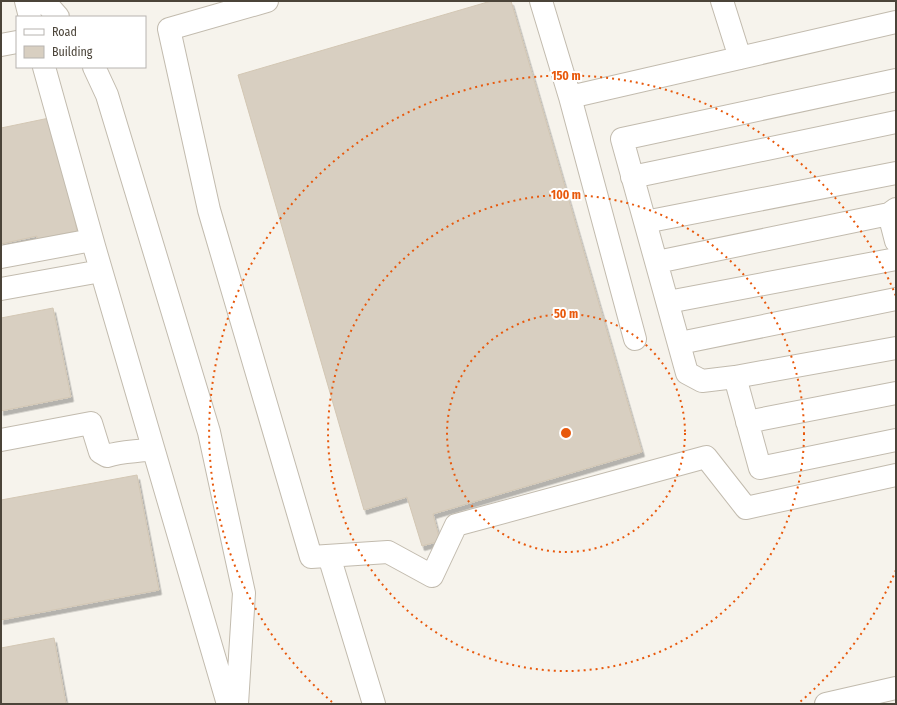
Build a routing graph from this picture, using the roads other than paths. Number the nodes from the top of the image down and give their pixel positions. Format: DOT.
graph roads {
  1 [pos="26,1"];
  2 [pos="44,1"];
  3 [pos="267,1"];
  4 [pos="541,1"];
  5 [pos="722,1"];
  6 [pos="30,16"];
  7 [pos="57,16"];
  8 [pos="896,22"];
  9 [pos="16,42"];
  10 [pos="1,45"];
  11 [pos="740,58"];
  12 [pos="44,68"];
  13 [pos="94,68"];
  14 [pos="896,80"];
  15 [pos="570,97"];
  16 [pos="896,122"];
  17 [pos="896,173"];
  18 [pos="632,177"];
  19 [pos="893,211"];
  20 [pos="646,222"];
  21 [pos="92,240"];
  22 [pos="896,241"];
  23 [pos="1,257"];
  24 [pos="896,259"];
  25 [pos="657,262"];
  26 [pos="101,271"];
  27 [pos="1,289"];
  28 [pos="896,299"];
  29 [pos="668,302"];
  30 [pos="635,339"];
  31 [pos="680,343"];
  32 [pos="896,348"];
  33 [pos="735,378"];
  34 [pos="896,393"];
  35 [pos="747,422"];
  36 [pos="1,440"];
  37 [pos="896,440"];
  38 [pos="153,449"];
  39 [pos="896,476"];
  40 [pos="329,556"];
  41 [pos="896,688"];
  42 [pos="228,704"];
  43 [pos="237,704"];
  44 [pos="374,704"];
  45 [pos="826,704"];
  1 -- 6 [label="lane"];
  2 -- 7 [label="lane"];
  3 -- 40 [label="lane"];
  4 -- 15 [label="lane"];
  5 -- 11 [label="lane"];
  8 -- 11 [label="lane"];
  9 -- 10 [label="lane"];
  11 -- 15 [label="lane"];
  12 -- 21 [label="lane"];
  13 -- 43 [label="lane"];
  14 -- 18 [label="lane"];
  15 -- 30 [label="lane"];
  16 -- 18 [label="lane"];
  17 -- 20 [label="lane"];
  18 -- 20 [label="lane"];
  19 -- 22 [label="lane"];
  19 -- 25 [label="lane"];
  20 -- 25 [label="lane"];
  21 -- 23 [label="lane"];
  21 -- 26 [label="lane"];
  24 -- 29 [label="lane"];
  25 -- 29 [label="lane"];
  26 -- 27 [label="lane"];
  26 -- 38 [label="lane"];
  28 -- 31 [label="lane"];
  29 -- 31 [label="lane"];
  31 -- 33 [label="lane"];
  32 -- 33 [label="lane"];
  33 -- 35 [label="lane"];
  34 -- 35 [label="lane"];
  35 -- 37 [label="lane"];
  36 -- 38 [label="lane"];
  38 -- 42 [label="lane"];
  39 -- 40 [label="lane"];
  40 -- 44 [label="lane"];
  41 -- 45 [label="lane"];
}
